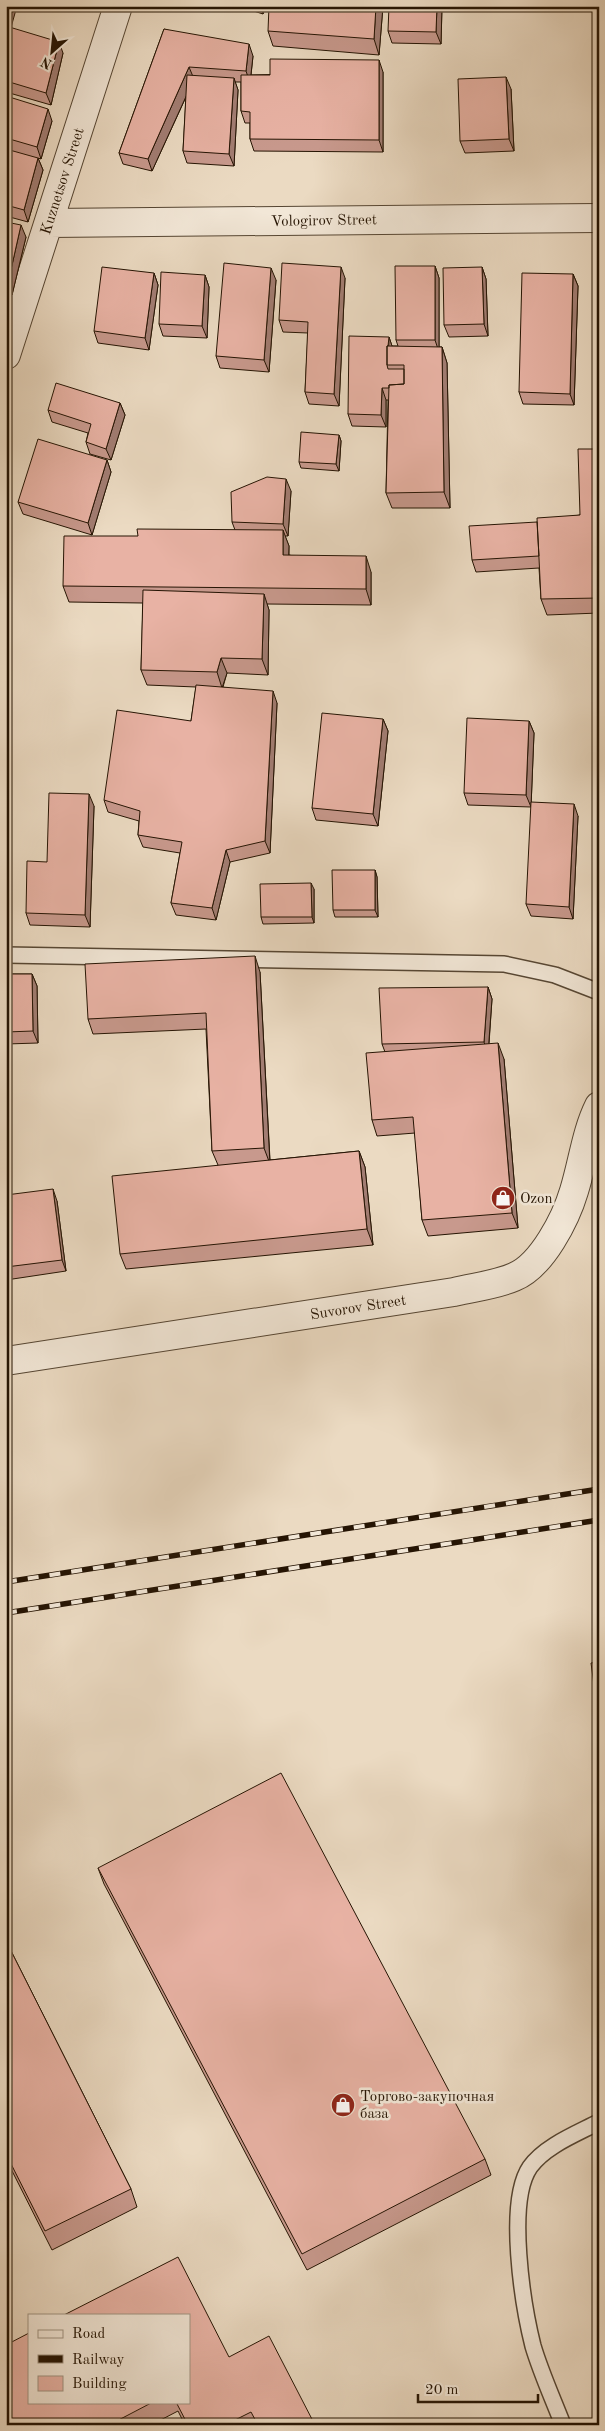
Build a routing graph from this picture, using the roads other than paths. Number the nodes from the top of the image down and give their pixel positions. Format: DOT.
graph roads {
  1 [pos="118,6"];
  2 [pos="599,218"];
  3 [pos="49,223"];
  4 [pos="6,355"];
  5 [pos="6,955"];
  6 [pos="599,992"];
  7 [pos="599,1106"];
  8 [pos="6,1361"];
  9 [pos="599,2122"];
  10 [pos="563,2425"];
  1 -- 3 [label="street, Kuznetsov Street"];
  2 -- 3 [label="street, Vologirov Street"];
  3 -- 4 [label="street, Kuznetsov Street"];
  5 -- 6 [label="lane"];
  7 -- 8 [label="street, Suvorov Street"];
  9 -- 10 [label="lane"];
}
